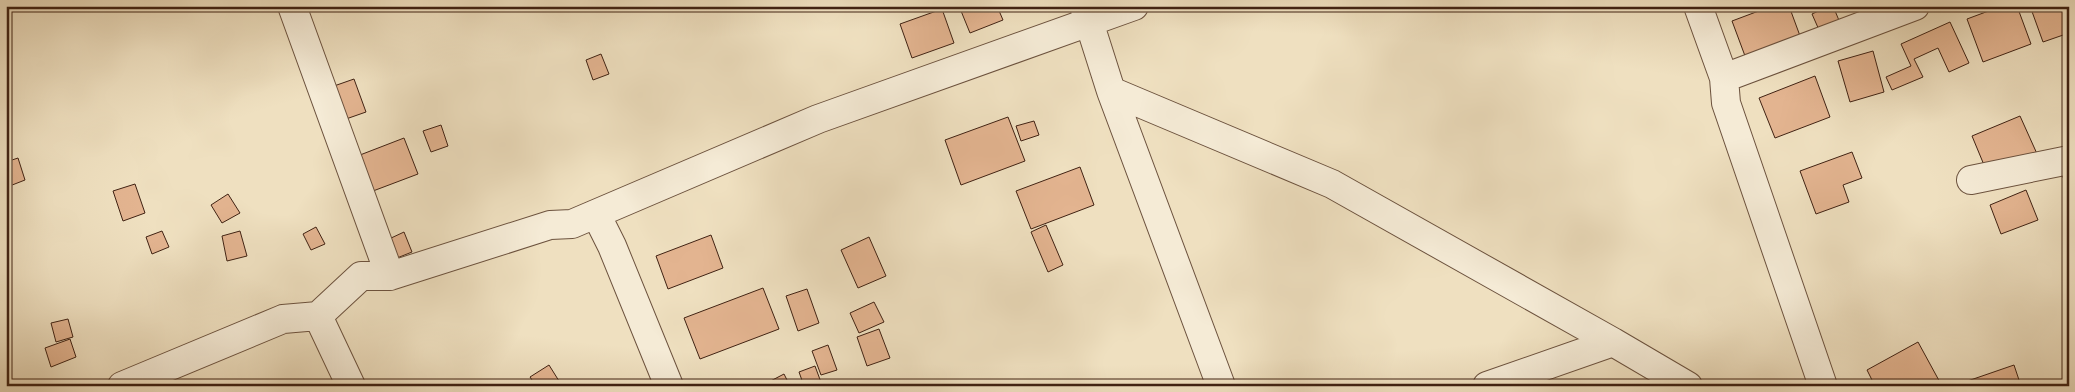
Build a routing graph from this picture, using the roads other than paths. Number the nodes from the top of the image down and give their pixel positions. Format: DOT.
graph roads {
  1 [pos="292,6"];
  2 [pos="1134,6"];
  3 [pos="1698,6"];
  4 [pos="1915,6"];
  5 [pos="1087,15"];
  6 [pos="1724,78"];
  7 [pos="1110,91"];
  8 [pos="2069,160"];
  9 [pos="1971,180"];
  10 [pos="596,214"];
  11 [pos="390,276"];
  12 [pos="318,316"];
  13 [pos="1614,342"];
  14 [pos="122,386"];
  15 [pos="351,386"];
  16 [pos="669,386"];
  17 [pos="1221,386"];
  18 [pos="1487,386"];
  19 [pos="1688,386"];
  20 [pos="1823,386"];
  1 -- 11 [label="street"];
  2 -- 5 [label="street"];
  3 -- 6 [label="street"];
  4 -- 6 [label="street"];
  5 -- 7 [label="street"];
  5 -- 10 [label="street"];
  6 -- 20 [label="street"];
  7 -- 13 [label="street"];
  7 -- 17 [label="street"];
  8 -- 9 [label="street"];
  10 -- 11 [label="street"];
  10 -- 16 [label="street"];
  11 -- 12 [label="street"];
  12 -- 14 [label="street"];
  12 -- 15 [label="street"];
  13 -- 18 [label="street"];
  13 -- 19 [label="street"];
}
